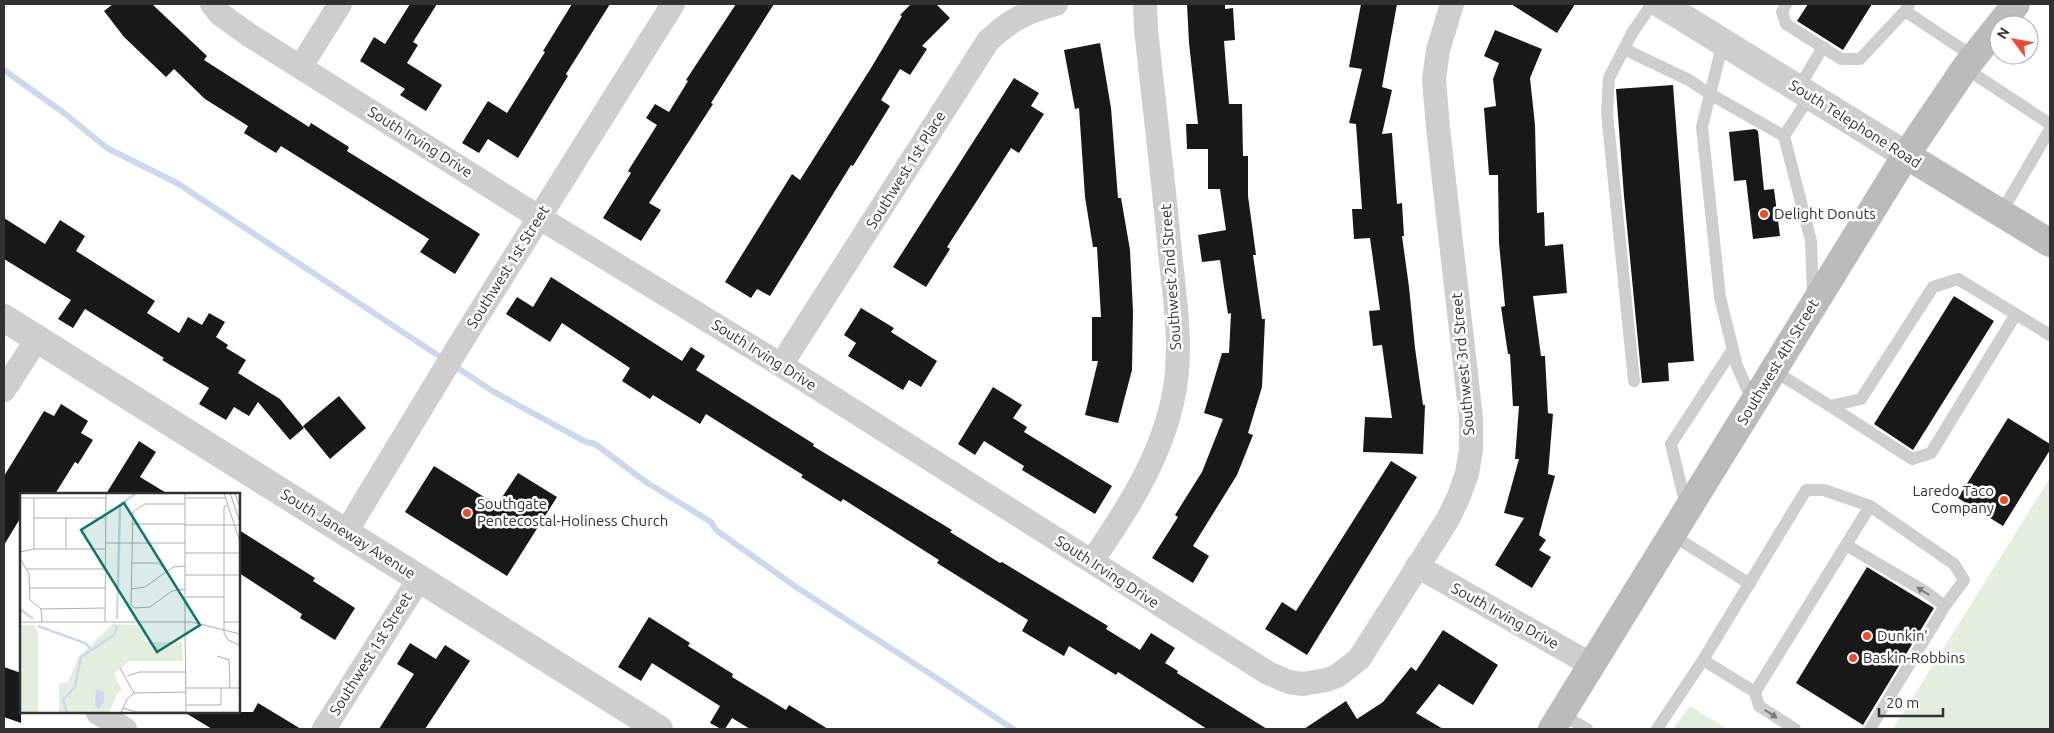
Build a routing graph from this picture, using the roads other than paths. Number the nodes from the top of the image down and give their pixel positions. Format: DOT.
graph roads {
  1 [pos="212,4"];
  2 [pos="340,4"];
  3 [pos="673,4"];
  4 [pos="1056,4"];
  5 [pos="1145,4"];
  6 [pos="1452,4"];
  7 [pos="1652,4"];
  8 [pos="1661,4"];
  9 [pos="1786,4"];
  10 [pos="2016,4"];
  11 [pos="1907,7"];
  12 [pos="1723,42"];
  13 [pos="1823,47"];
  14 [pos="1624,50"];
  15 [pos="1969,63"];
  16 [pos="301,66"];
  17 [pos="1804,92"];
  18 [pos="1710,94"];
  19 [pos="2050,124"];
  20 [pos="2050,129"];
  21 [pos="1784,136"];
  22 [pos="1906,156"];
  23 [pos="2001,213"];
  24 [pos="540,218"];
  25 [pos="2050,243"];
  26 [pos="1813,304"];
  27 [pos="2016,314"];
  28 [pos="4,318"];
  29 [pos="2050,335"];
  30 [pos="37,339"];
  31 [pos="1733,349"];
  32 [pos="781,365"];
  33 [pos="1773,370"];
  34 [pos="1634,381"];
  35 [pos="4,390"];
  36 [pos="1753,402"];
  37 [pos="1830,406"];
  38 [pos="1870,506"];
  39 [pos="1687,510"];
  40 [pos="346,532"];
  41 [pos="1672,534"];
  42 [pos="1846,545"];
  43 [pos="1092,561"];
  44 [pos="1417,566"];
  45 [pos="419,578"];
  46 [pos="1750,584"];
  47 [pos="1945,606"];
  48 [pos="1702,660"];
  49 [pos="1592,665"];
  50 [pos="1326,680"];
  51 [pos="1754,692"];
  52 [pos="98,713"];
  53 [pos="1557,722"];
  54 [pos="125,729"];
  55 [pos="324,729"];
  56 [pos="657,729"];
  57 [pos="1587,729"];
  58 [pos="1657,729"];
  59 [pos="1795,729"];
  60 [pos="1870,729"];
  1 -- 16 [label="street, South Irving Drive"];
  2 -- 16 [label="street"];
  3 -- 24 [label="street, Southwest 1st Street"];
  4 -- 32 [label="street, Southwest 1st Place"];
  5 -- 43 [label="street, Southwest 2nd Street"];
  6 -- 44 [label="street, Southwest 3rd Street"];
  7 -- 14 [label="lane"];
  8 -- 12 [label="street, South Telephone Road"];
  9 -- 13 [label="lane"];
  10 -- 15 [label="main road, Southwest 4th Street"];
  11 -- 13 [label="lane"];
  11 -- 15 [label="lane"];
  12 -- 17 [label="street, South Telephone Road"];
  12 -- 18 [label="lane"];
  13 -- 17 [label="lane"];
  14 -- 18 [label="lane"];
  14 -- 34 [label="lane"];
  15 -- 19 [label="lane"];
  15 -- 22 [label="main road, Southwest 4th Street"];
  16 -- 24 [label="street, South Irving Drive"];
  17 -- 21 [label="lane"];
  17 -- 22 [label="street, South Telephone Road"];
  18 -- 21 [label="lane"];
  18 -- 31 [label="lane"];
  20 -- 23 [label="lane"];
  21 -- 26 [label="lane"];
  22 -- 23 [label="main road, South Telephone Road"];
  22 -- 26 [label="main road, Southwest 4th Street"];
  23 -- 25 [label="main road, South Telephone Road"];
  24 -- 32 [label="street, South Irving Drive"];
  24 -- 40 [label="street, Southwest 1st Street"];
  26 -- 33 [label="main road, Southwest 4th Street"];
  27 -- 29 [label="lane"];
  27 -- 37 [label="lane"];
  27 -- 37 [label="lane"];
  28 -- 30 [label="street, South Janeway Avenue"];
  30 -- 35 [label="street"];
  30 -- 40 [label="street, South Janeway Avenue"];
  31 -- 36 [label="lane"];
  31 -- 39 [label="lane"];
  32 -- 43 [label="street, South Irving Drive"];
  33 -- 36 [label="main road, Southwest 4th Street"];
  33 -- 37 [label="lane"];
  36 -- 39 [label="main road, Southwest 4th Street"];
  38 -- 42 [label="lane"];
  38 -- 46 [label="lane"];
  38 -- 47 [label="lane"];
  39 -- 41 [label="main road, Southwest 4th Street"];
  40 -- 45 [label="street, South Janeway Avenue"];
  41 -- 46 [label="lane"];
  41 -- 49 [label="main road, Southwest 4th Street"];
  47 -- 42 [label="lane, one-way"];
  42 -- 51 [label="lane"];
  43 -- 50 [label="street, South Irving Drive"];
  44 -- 49 [label="street, South Irving Drive"];
  44 -- 50 [label="street, Southwest 3rd Street"];
  45 -- 55 [label="street, Southwest 1st Street"];
  45 -- 56 [label="street, South Janeway Avenue"];
  46 -- 48 [label="lane"];
  47 -- 60 [label="lane"];
  48 -- 51 [label="lane"];
  48 -- 58 [label="lane"];
  49 -- 53 [label="main road, Southwest 4th Street"];
  51 -- 59 [label="lane, one-way"];
  52 -- 54 [label="street"];
  53 -- 57 [label="lane"];
}
